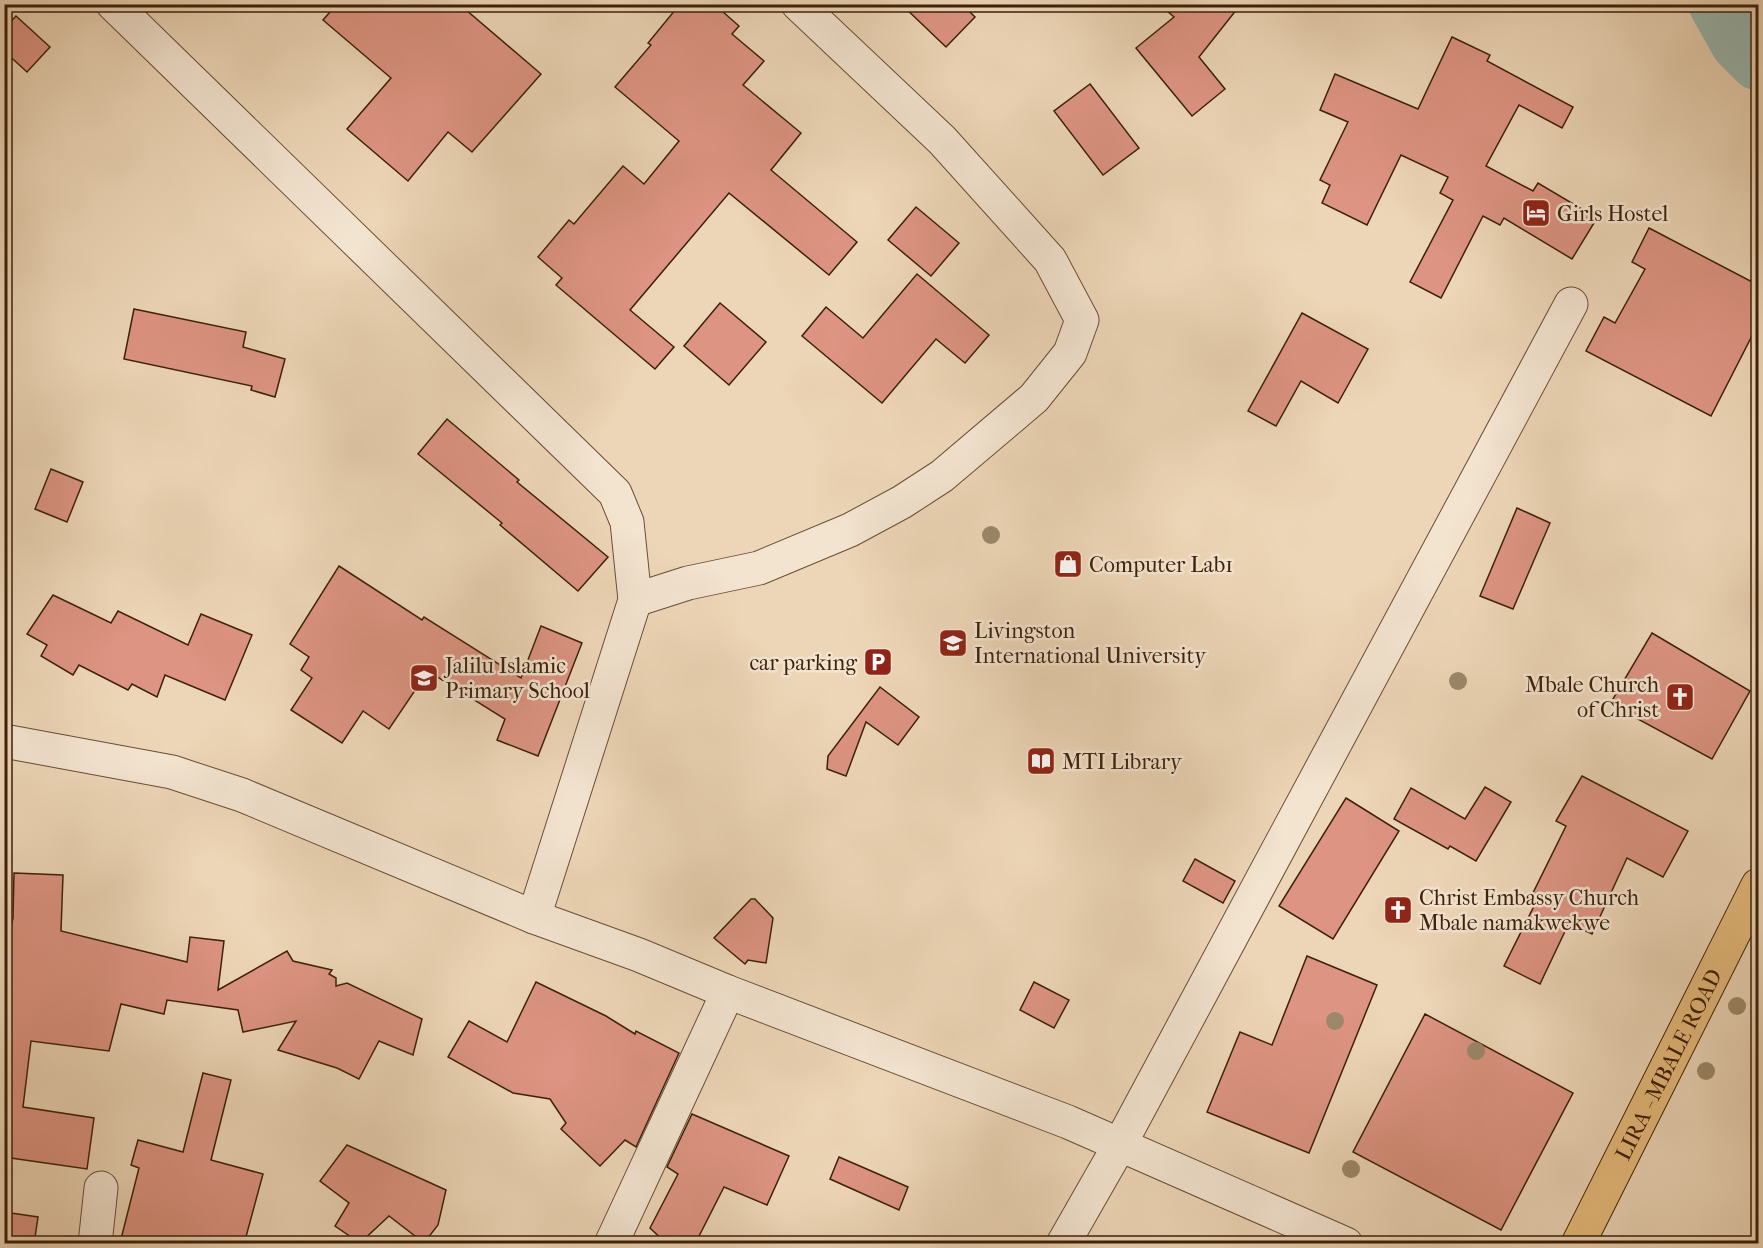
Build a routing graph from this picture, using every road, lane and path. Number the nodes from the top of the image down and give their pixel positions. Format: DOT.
graph roads {
  1 [pos="113,4"];
  2 [pos="798,4"];
  3 [pos="1571,304"];
  4 [pos="635,600"];
  5 [pos="4,741"];
  6 [pos="1758,885"];
  7 [pos="534,917"];
  8 [pos="728,992"];
  9 [pos="1119,1146"];
  10 [pos="101,1188"];
  11 [pos="95,1244"];
  12 [pos="611,1244"];
  13 [pos="1063,1244"];
  14 [pos="1346,1244"];
  15 [pos="1578,1244"];
  1 -- 4 [label="street"];
  2 -- 4 [label="street"];
  3 -- 9 [label="street"];
  4 -- 7 [label="street"];
  5 -- 7 [label="street"];
  6 -- 15 [label="main road, LIRA - MBALE ROAD"];
  7 -- 8 [label="street"];
  8 -- 9 [label="street"];
  8 -- 12 [label="street"];
  9 -- 13 [label="street"];
  9 -- 14 [label="street"];
  10 -- 11 [label="street"];
}
